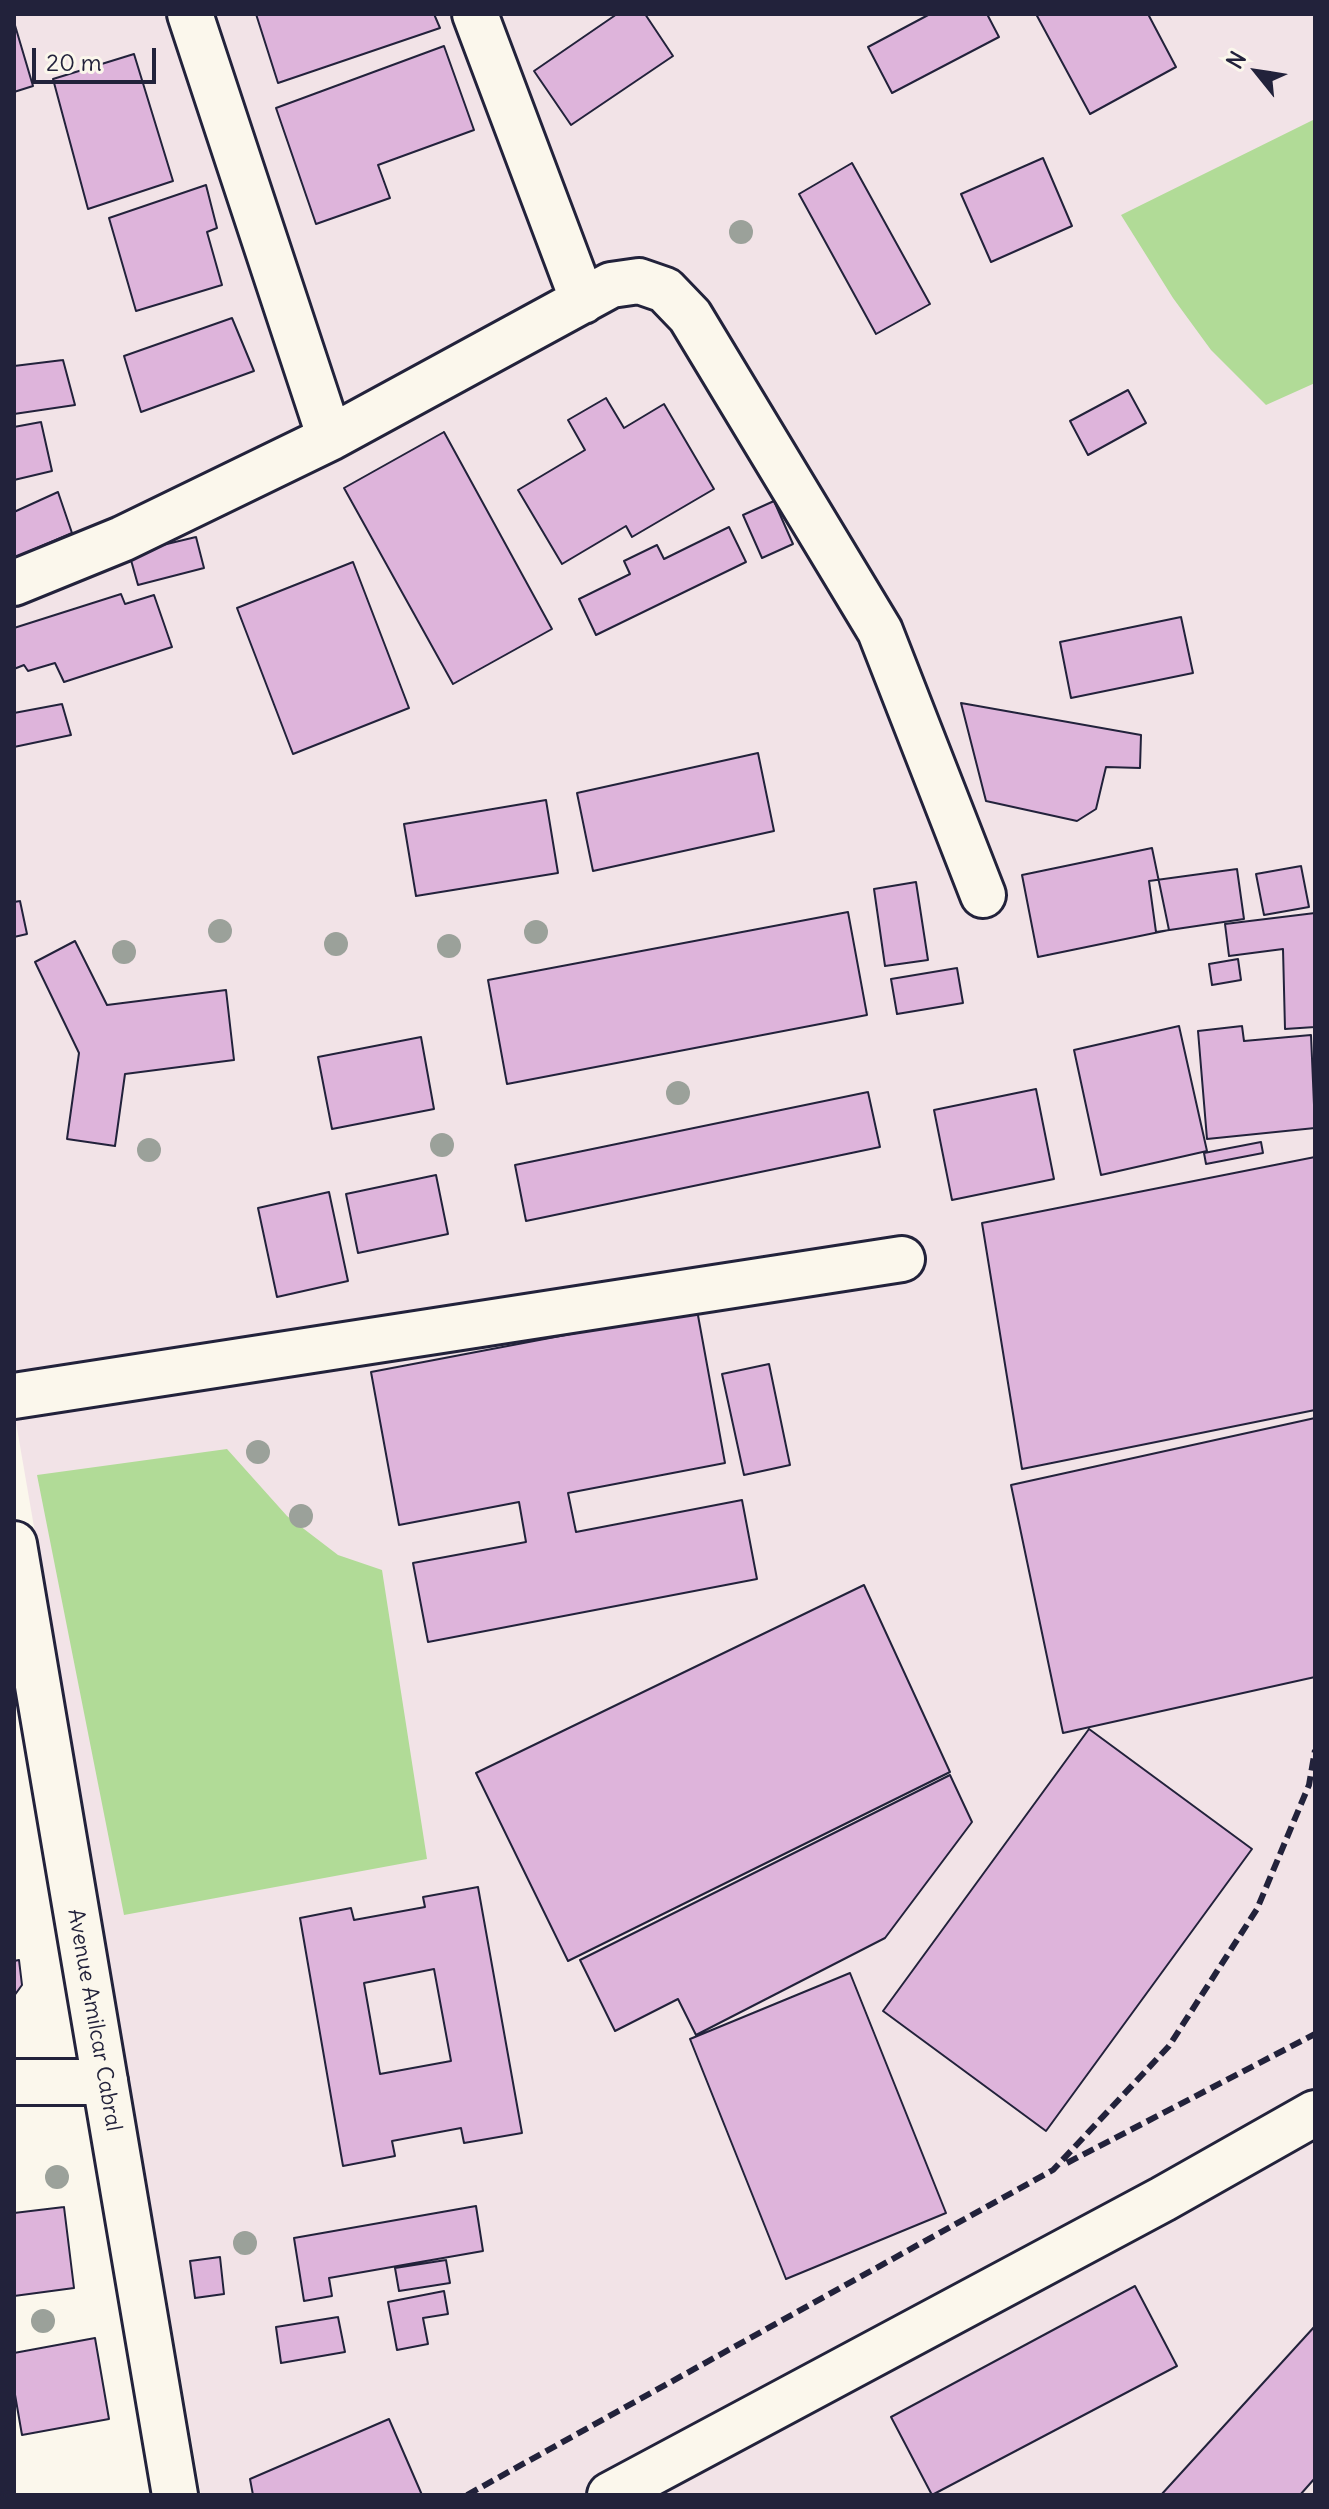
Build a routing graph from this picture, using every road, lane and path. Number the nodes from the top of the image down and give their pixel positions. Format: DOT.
graph roads {
  1 [pos="190,14"];
  2 [pos="475,14"];
  3 [pos="583,301"];
  4 [pos="330,438"];
  5 [pos="14,583"];
  6 [pos="983,895"];
  7 [pos="902,1259"];
  8 [pos="14,1396"];
  9 [pos="14,1544"];
  10 [pos="14,2082"];
  11 [pos="105,2082"];
  12 [pos="1315,2113"];
  13 [pos="175,2495"];
  14 [pos="610,2495"];
  1 -- 4 [label="street"];
  2 -- 3 [label="street"];
  3 -- 4 [label="street"];
  3 -- 6 [label="street"];
  4 -- 5 [label="street"];
  7 -- 8 [label="street"];
  9 -- 11 [label="street, Avenue Amilcar Cabral"];
  10 -- 11 [label="street"];
  11 -- 13 [label="street, Avenue Amilcar Cabral"];
  12 -- 14 [label="street"];
}
